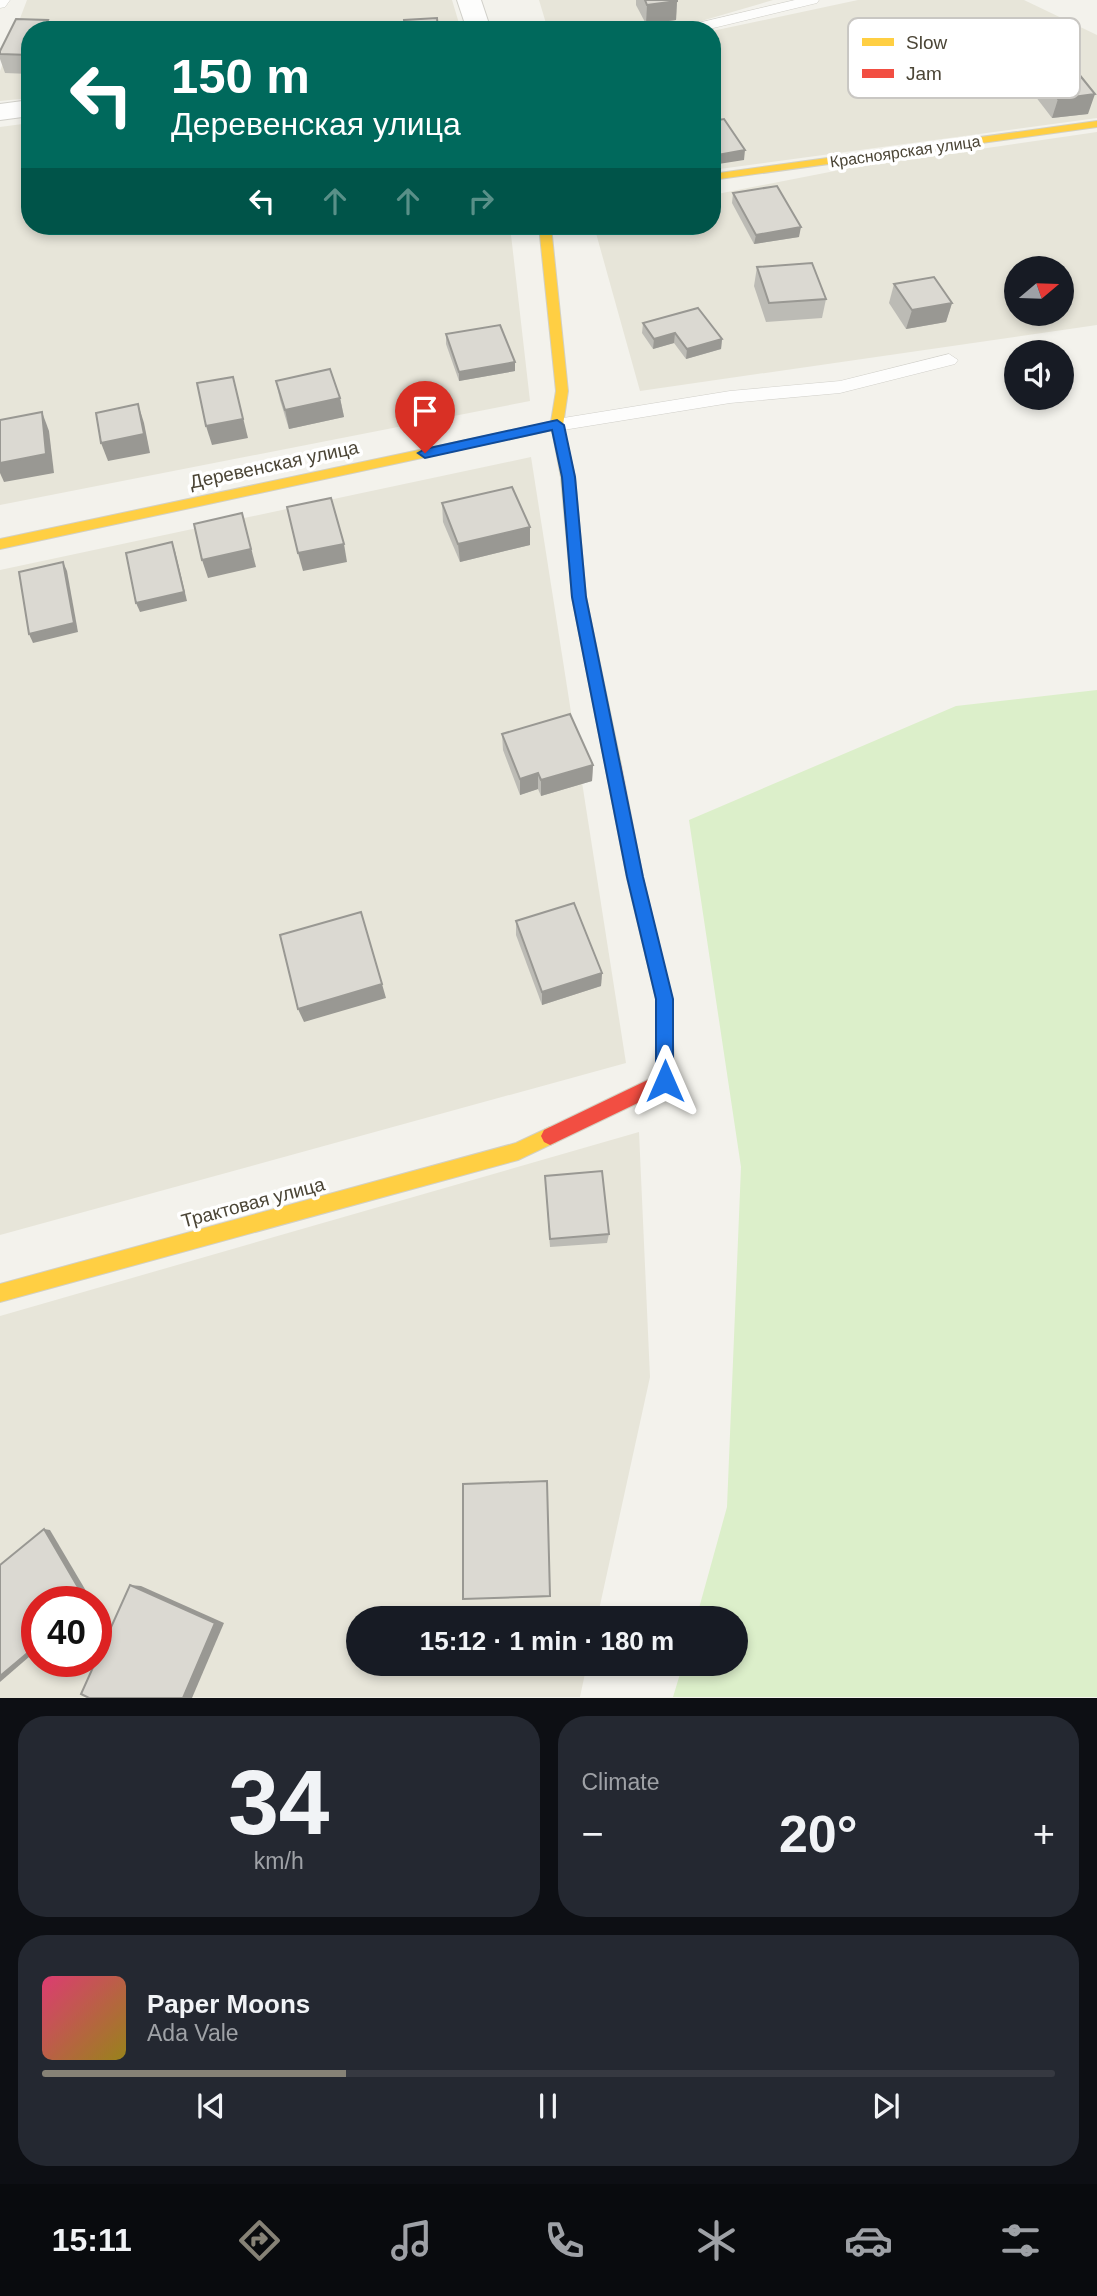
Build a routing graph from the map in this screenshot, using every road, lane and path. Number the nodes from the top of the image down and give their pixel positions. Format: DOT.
graph roads {
  1 [pos="469,0"];
  2 [pos="810,0"];
  3 [pos="477,21"];
  4 [pos="721,22"];
  5 [pos="21,109"];
  6 [pos="0,112"];
  7 [pos="1097,124"];
  8 [pos="721,176"];
  9 [pos="546,235"];
  10 [pos="949,360"];
  11 [pos="557,425"];
  12 [pos="0,544"];
  13 [pos="0,1293"];
  1 -- 3 [label="street"];
  2 -- 4 [label="lane"];
  5 -- 6 [label="street"];
  7 -- 8 [label="street, Красноярская улица"];
  9 -- 11 [label="street"];
  10 -- 11 [label="lane"];
  11 -- 12 [label="street, Деревенская улица"];
  11 -- 13 [label="street, Трактовая улица"];
}
